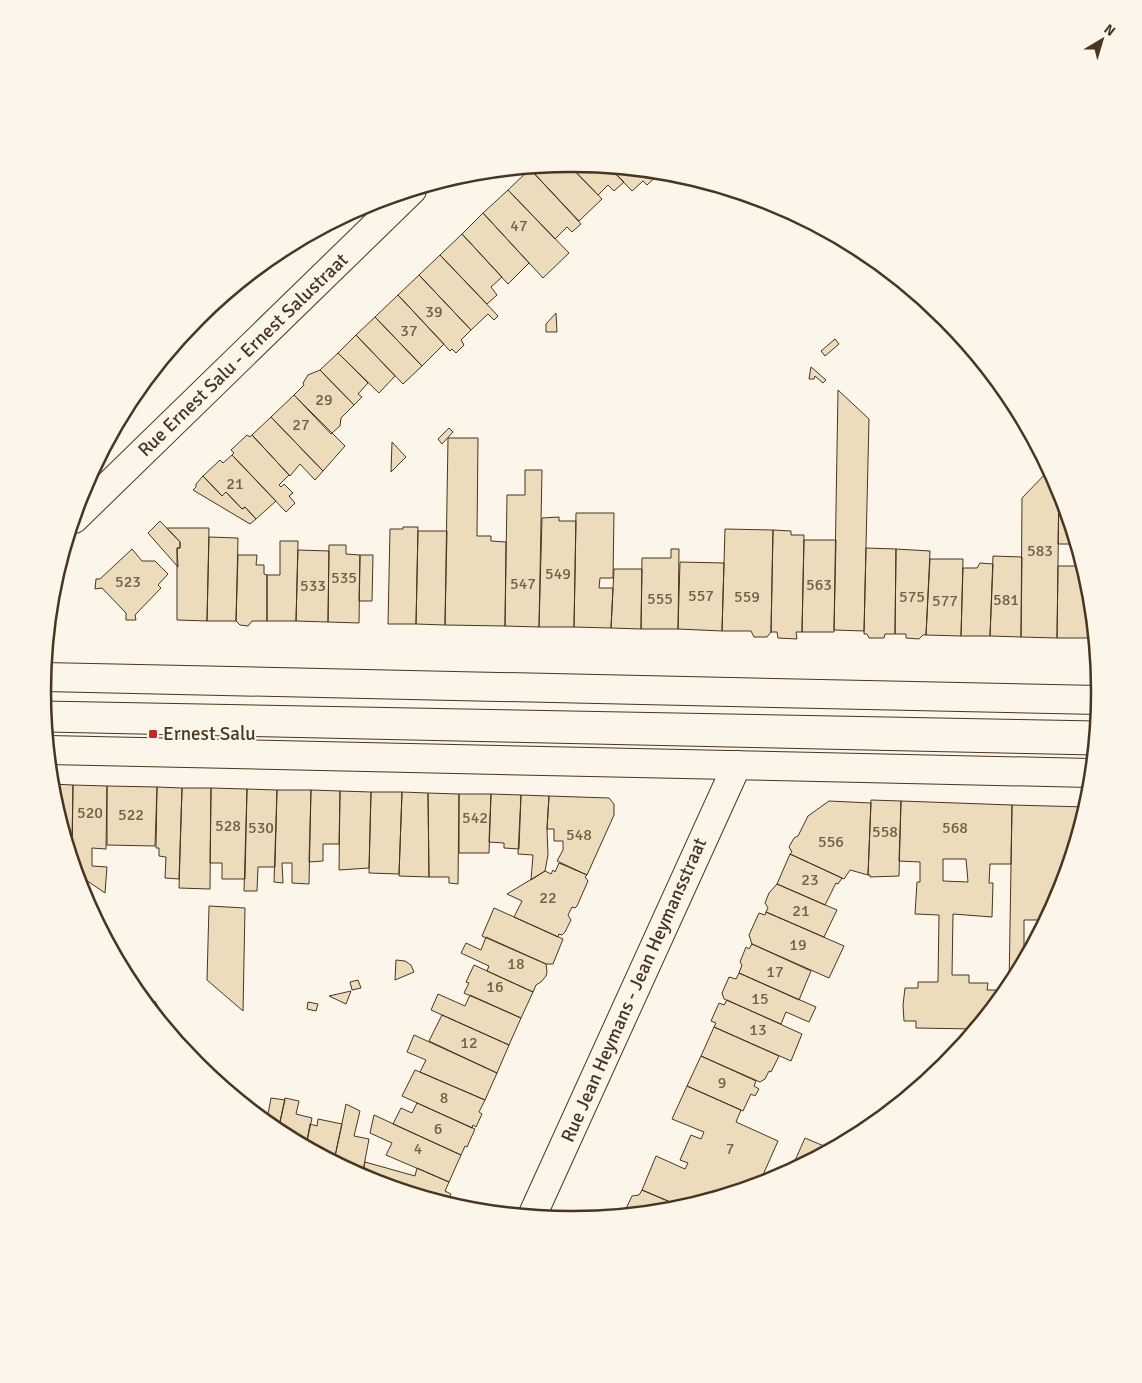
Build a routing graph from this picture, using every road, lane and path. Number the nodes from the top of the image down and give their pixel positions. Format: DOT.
graph roads {
  1 [pos="402,200"];
  2 [pos="85,508"];
  3 [pos="51,677"];
  4 [pos="1091,700"];
  5 [pos="55,750"];
  6 [pos="737,765"];
  7 [pos="1084,773"];
  8 [pos="535,1210"];
  1 -- 2 [label="main road, Rue Ernest Salu - Ernest Salustraat"];
  3 -- 4 [label="main road"];
  5 -- 6 [label="main road"];
  6 -- 7 [label="main road"];
  6 -- 8 [label="main road, Rue Jean Heymans - Jean Heymansstraat"];
}
